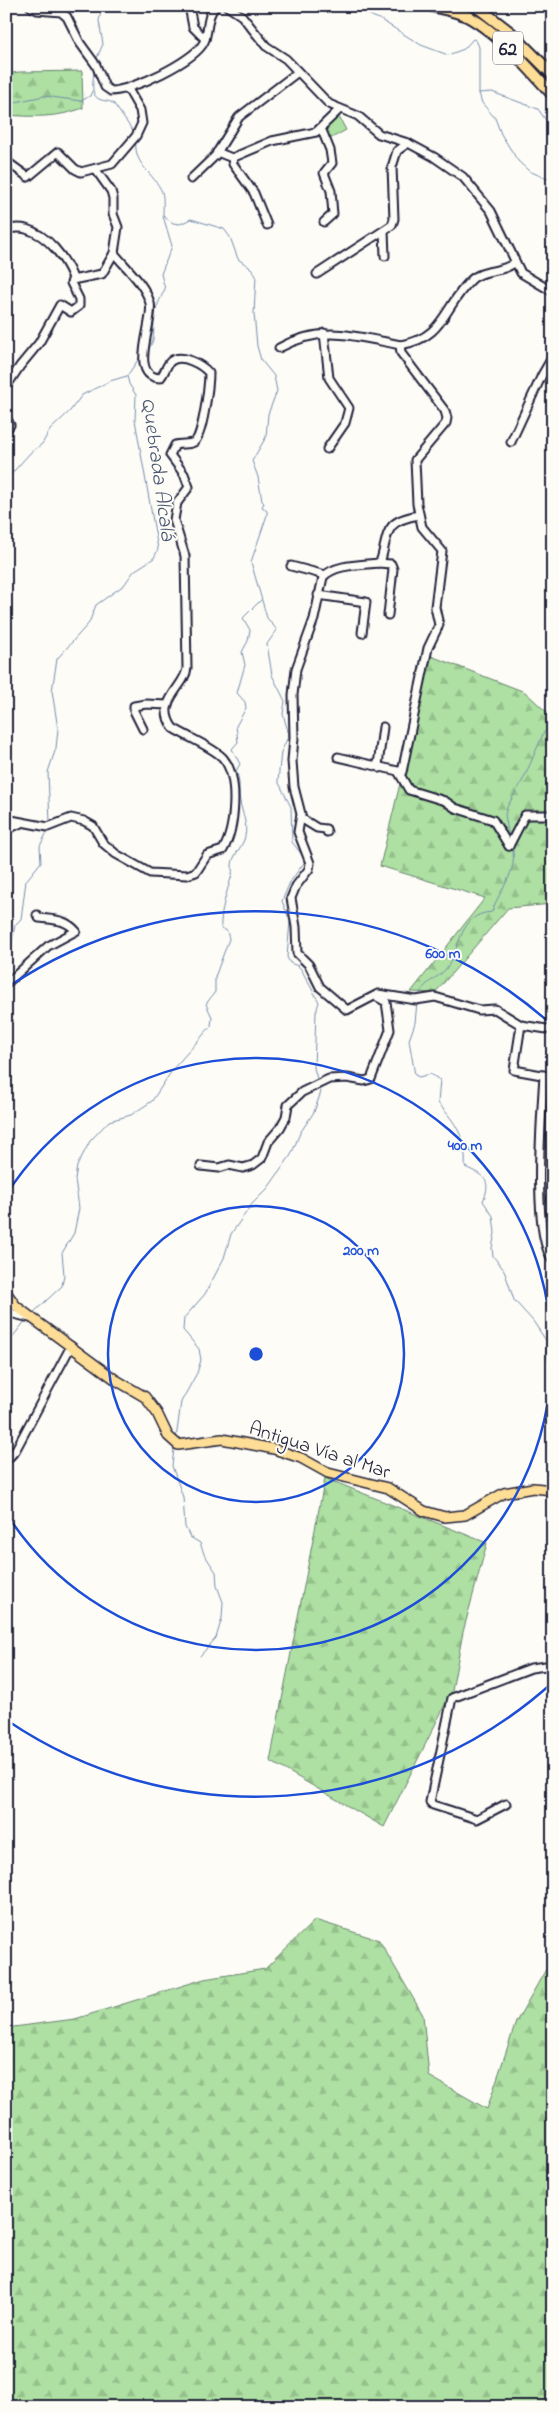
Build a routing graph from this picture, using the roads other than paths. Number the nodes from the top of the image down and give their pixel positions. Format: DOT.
graph roads {
  1 [pos="30,6"];
  2 [pos="188,6"];
  3 [pos="216,6"];
  4 [pos="227,6"];
  5 [pos="431,6"];
  6 [pos="476,6"];
  7 [pos="206,40"];
  8 [pos="298,72"];
  9 [pos="553,75"];
  10 [pos="128,89"];
  11 [pos="553,94"];
  12 [pos="340,109"];
  13 [pos="321,128"];
  14 [pos="408,143"];
  15 [pos="218,152"];
  16 [pos="232,158"];
  17 [pos="6,161"];
  18 [pos="96,170"];
  19 [pos="190,179"];
  20 [pos="324,222"];
  21 [pos="267,225"];
  22 [pos="6,228"];
  23 [pos="384,231"];
  24 [pos="114,253"];
  25 [pos="385,256"];
  26 [pos="514,263"];
  27 [pos="317,274"];
  28 [pos="73,278"];
  29 [pos="553,292"];
  30 [pos="324,333"];
  31 [pos="400,345"];
  32 [pos="279,348"];
  33 [pos="553,356"];
  34 [pos="6,387"];
  35 [pos="6,417"];
  36 [pos="6,430"];
  37 [pos="511,442"];
  38 [pos="327,449"];
  39 [pos="419,515"];
  40 [pos="378,564"];
  41 [pos="291,566"];
  42 [pos="325,575"];
  43 [pos="318,595"];
  44 [pos="388,614"];
  45 [pos="362,633"];
  46 [pos="168,705"];
  47 [pos="383,727"];
  48 [pos="143,729"];
  49 [pos="338,757"];
  50 [pos="380,768"];
  51 [pos="399,773"];
  52 [pos="553,815"];
  53 [pos="6,819"];
  54 [pos="301,820"];
  55 [pos="24,822"];
  56 [pos="6,830"];
  57 [pos="327,832"];
  58 [pos="37,916"];
  59 [pos="6,984"];
  60 [pos="371,996"];
  61 [pos="520,1025"];
  62 [pos="553,1030"];
  63 [pos="544,1075"];
  64 [pos="553,1076"];
  65 [pos="201,1166"];
  66 [pos="553,1260"];
  67 [pos="6,1292"];
  68 [pos="6,1312"];
  69 [pos="32,1318"];
  70 [pos="70,1346"];
  71 [pos="6,1461"];
  72 [pos="553,1490"];
  73 [pos="553,1665"];
  74 [pos="506,1804"];
  1 -- 10 [label="street"];
  2 -- 7 [label="street"];
  3 -- 7 [label="street"];
  4 -- 8 [label="street"];
  5 -- 11 [label="highway, 62"];
  6 -- 9 [label="highway, 62"];
  7 -- 10 [label="street"];
  8 -- 12 [label="street"];
  8 -- 15 [label="street"];
  10 -- 18 [label="street"];
  12 -- 13 [label="street"];
  12 -- 14 [label="street"];
  13 -- 16 [label="street"];
  13 -- 20 [label="street"];
  14 -- 23 [label="street"];
  14 -- 26 [label="street"];
  15 -- 16 [label="street"];
  15 -- 19 [label="street"];
  16 -- 21 [label="street"];
  17 -- 18 [label="street"];
  18 -- 24 [label="street"];
  22 -- 28 [label="street"];
  23 -- 25 [label="street"];
  23 -- 27 [label="street"];
  24 -- 28 [label="street"];
  24 -- 46 [label="street"];
  26 -- 29 [label="street"];
  26 -- 31 [label="street"];
  28 -- 34 [label="street"];
  30 -- 31 [label="street"];
  30 -- 32 [label="street"];
  30 -- 38 [label="street"];
  31 -- 39 [label="street"];
  33 -- 37 [label="street"];
  35 -- 36 [label="street"];
  39 -- 40 [label="street"];
  39 -- 51 [label="street"];
  40 -- 42 [label="street"];
  40 -- 44 [label="street"];
  41 -- 42 [label="street"];
  42 -- 43 [label="street"];
  43 -- 45 [label="street"];
  43 -- 54 [label="street"];
  46 -- 48 [label="street"];
  46 -- 55 [label="street"];
  47 -- 50 [label="street"];
  49 -- 50 [label="street"];
  50 -- 51 [label="street"];
  51 -- 52 [label="street"];
  53 -- 55 [label="street"];
  54 -- 57 [label="street"];
  54 -- 60 [label="street"];
  55 -- 56 [label="street"];
  58 -- 59 [label="street"];
  60 -- 61 [label="street"];
  60 -- 65 [label="street"];
  61 -- 62 [label="street"];
  61 -- 63 [label="street"];
  63 -- 64 [label="street"];
  63 -- 66 [label="street"];
  67 -- 69 [label="main road, Antigua Vía al Mar"];
  68 -- 69 [label="street"];
  69 -- 70 [label="main road, Antigua Vía al Mar"];
  70 -- 71 [label="street"];
  70 -- 72 [label="main road, Antigua Vía al Mar"];
  73 -- 74 [label="street"];
}
